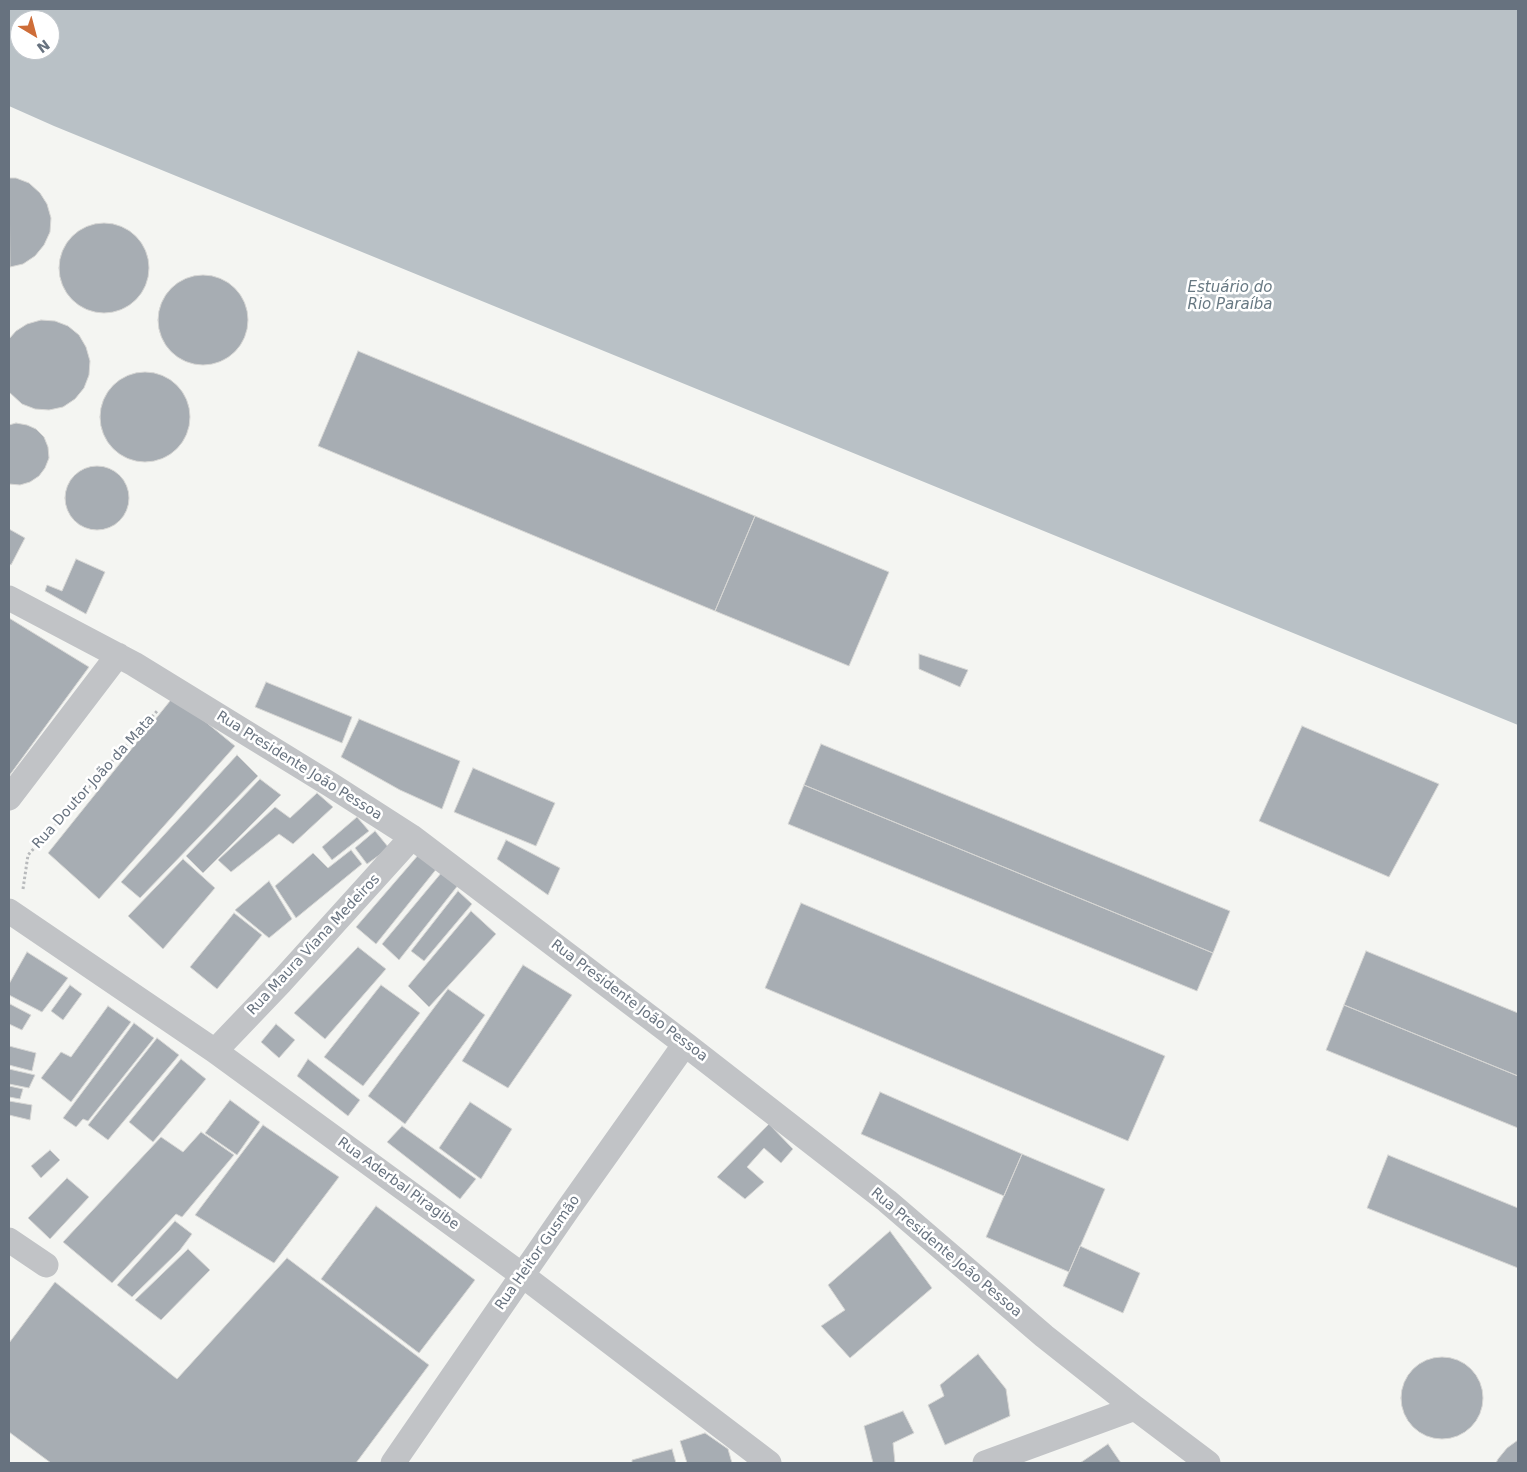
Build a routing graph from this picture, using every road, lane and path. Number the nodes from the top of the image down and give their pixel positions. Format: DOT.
graph roads {
  1 [pos="9,598"];
  2 [pos="118,655"];
  3 [pos="177,690"];
  4 [pos="9,798"];
  5 [pos="412,837"];
  6 [pos="12,922"];
  7 [pos="685,1044"];
  8 [pos="215,1051"];
  9 [pos="9,1240"];
  10 [pos="46,1265"];
  11 [pos="522,1275"];
  12 [pos="1135,1408"];
  13 [pos="393,1463"];
  14 [pos="769,1463"];
  15 [pos="984,1463"];
  16 [pos="1208,1463"];
  1 -- 2 [label="street, Rua Presidente João Pessoa"];
  2 -- 3 [label="street, Rua Presidente João Pessoa"];
  2 -- 4 [label="street"];
  3 -- 5 [label="street, Rua Presidente João Pessoa"];
  3 -- 6 [label="path, Rua Doutor João da Mata"];
  5 -- 7 [label="street, Rua Presidente João Pessoa"];
  5 -- 8 [label="street, Rua Maura Viana Medeiros"];
  6 -- 8 [label="street, Rua Aderbal Piragibe"];
  7 -- 11 [label="street, Rua Heitor Gusmão"];
  7 -- 12 [label="street, Rua Presidente João Pessoa"];
  8 -- 11 [label="street, Rua Aderbal Piragibe"];
  9 -- 10 [label="street"];
  11 -- 13 [label="street, Rua Heitor Gusmão"];
  11 -- 14 [label="street, Rua Aderbal Piragibe"];
  12 -- 15 [label="street"];
  12 -- 16 [label="street, Rua Presidente João Pessoa"];
}
